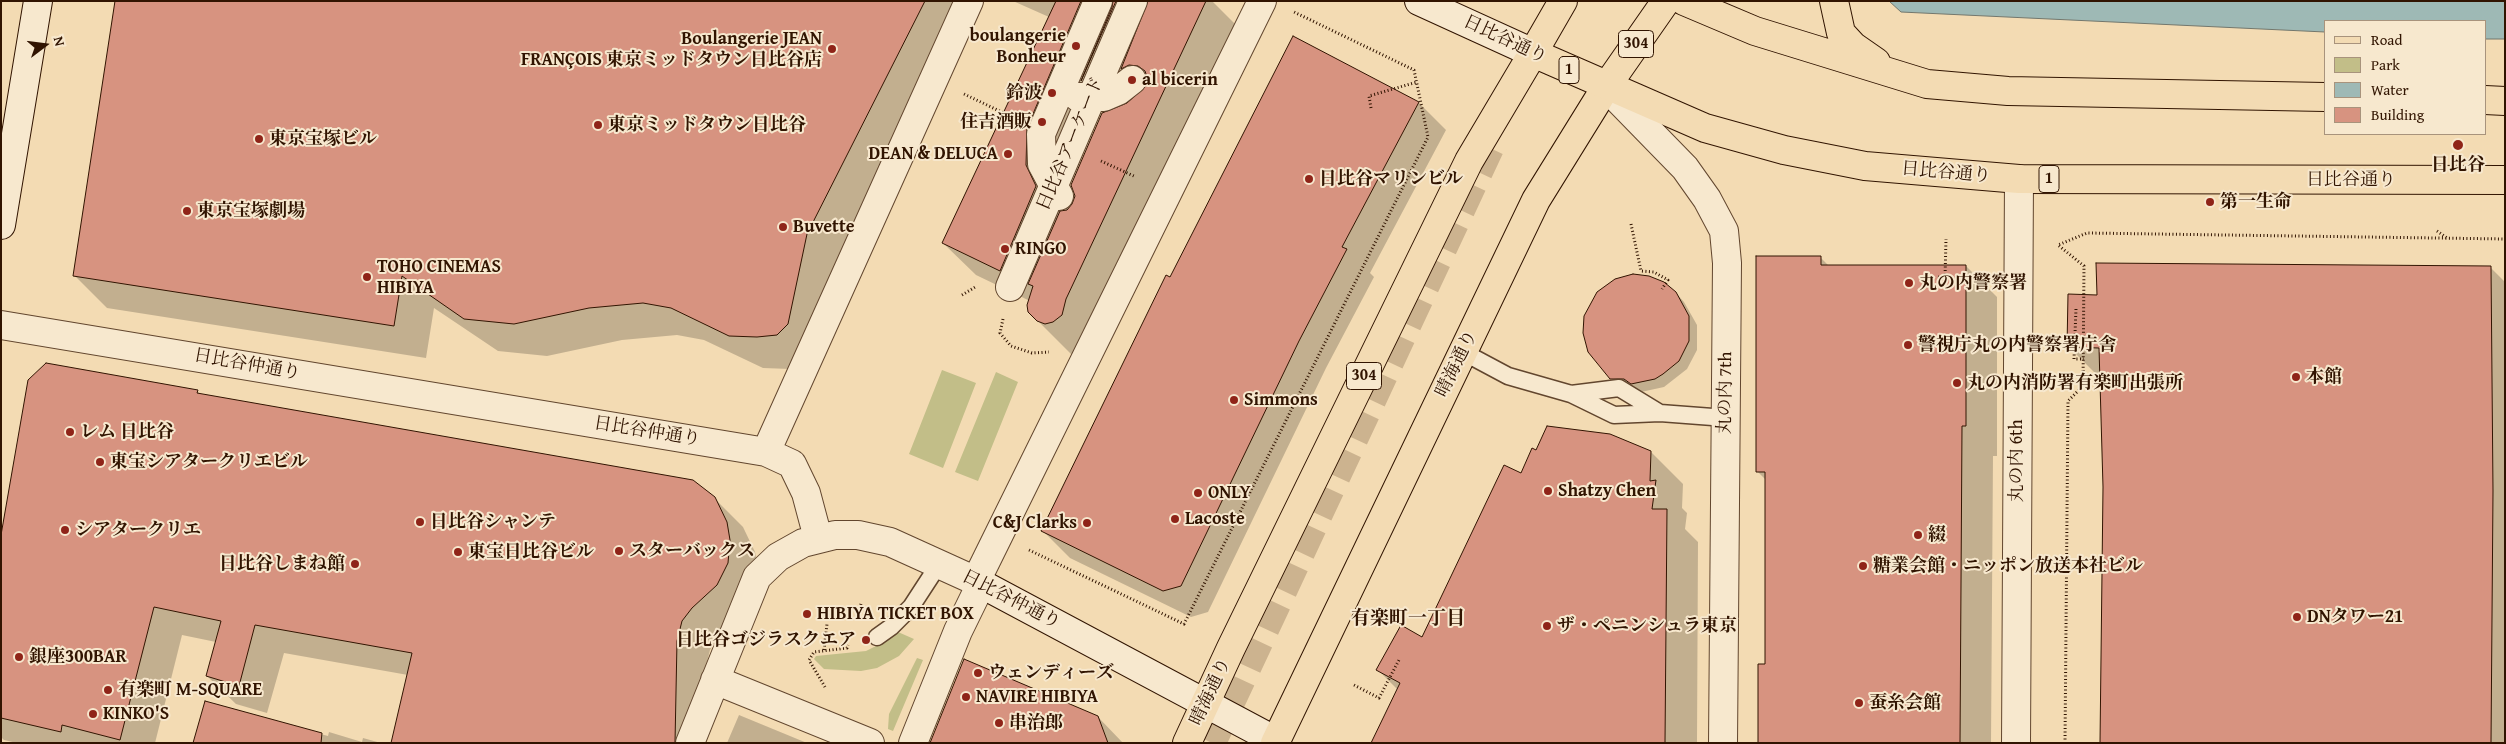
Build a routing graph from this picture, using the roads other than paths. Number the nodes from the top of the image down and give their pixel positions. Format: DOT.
graph roads {
  1 [pos="38,1"];
  2 [pos="969,1"];
  3 [pos="1098,1"];
  4 [pos="1133,1"];
  5 [pos="1419,1"];
  6 [pos="1563,1"];
  7 [pos="1666,1"];
  8 [pos="1684,1"];
  9 [pos="1834,1"];
  10 [pos="1273,5"];
  11 [pos="1533,53"];
  12 [pos="1905,78"];
  13 [pos="1132,80"];
  14 [pos="1606,87"];
  15 [pos="1059,92"];
  16 [pos="2324,97"];
  17 [pos="2486,100"];
  18 [pos="2505,100"];
  19 [pos="2019,178"];
  20 [pos="2505,180"];
  21 [pos="1062,201"];
  22 [pos="1,224"];
  23 [pos="1010,287"];
  24 [pos="1,325"];
  25 [pos="1463,352"];
  26 [pos="1570,394"];
  27 [pos="1660,413"];
  28 [pos="1726,418"];
  29 [pos="766,452"];
  30 [pos="818,538"];
  31 [pos="939,564"];
  32 [pos="978,582"];
  33 [pos="877,637"];
  34 [pos="715,680"];
  35 [pos="1204,703"];
  36 [pos="1276,742"];
  37 [pos="690,743"];
  38 [pos="870,743"];
  39 [pos="913,743"];
  40 [pos="1187,743"];
  41 [pos="1723,743"];
  42 [pos="2016,743"];
  1 -- 22 [label="street"];
  2 -- 29 [label="street"];
  3 -- 15 [label="street"];
  4 -- 23 [label="street, 日比谷アーケード"];
  5 -- 11 [label="street, 日比谷通り"];
  6 -- 11 [label="main road, 晴海通り / 1"];
  7 -- 14 [label="main road, 晴海通り / 304"];
  8 -- 12 [label="main road"];
  9 -- 12 [label="main road"];
  10 -- 32 [label="street"];
  11 -- 14 [label="main road, 日比谷通り / 1"];
  11 -- 35 [label="main road, 晴海通り / 304"];
  12 -- 16 [label="main road"];
  13 -- 15 [label="street"];
  14 -- 19 [label="main road, 日比谷通り / 1"];
  14 -- 25 [label="main road, 晴海通り / 304"];
  14 -- 28 [label="street, 丸の内 7th"];
  15 -- 21 [label="street"];
  17 -- 18 [label="main road"];
  19 -- 20 [label="main road, 日比谷通り / 1"];
  19 -- 42 [label="street, 丸の内 6th"];
  24 -- 29 [label="street, 日比谷仲通り"];
  25 -- 26 [label="lane"];
  25 -- 36 [label="main road, 晴海通り / 304"];
  26 -- 27 [label="lane"];
  26 -- 27 [label="lane"];
  27 -- 28 [label="lane"];
  28 -- 41 [label="street, 丸の内 7th"];
  29 -- 30 [label="street, 日比谷仲通り"];
  30 -- 31 [label="street, 日比谷仲通り"];
  30 -- 34 [label="street"];
  31 -- 32 [label="street, 日比谷仲通り"];
  31 -- 33 [label="lane"];
  32 -- 35 [label="street, 日比谷仲通り"];
  32 -- 39 [label="street"];
  34 -- 37 [label="street"];
  34 -- 38 [label="street"];
  35 -- 36 [label="street, 日比谷仲通り"];
  35 -- 40 [label="main road, 晴海通り / 304"];
}
